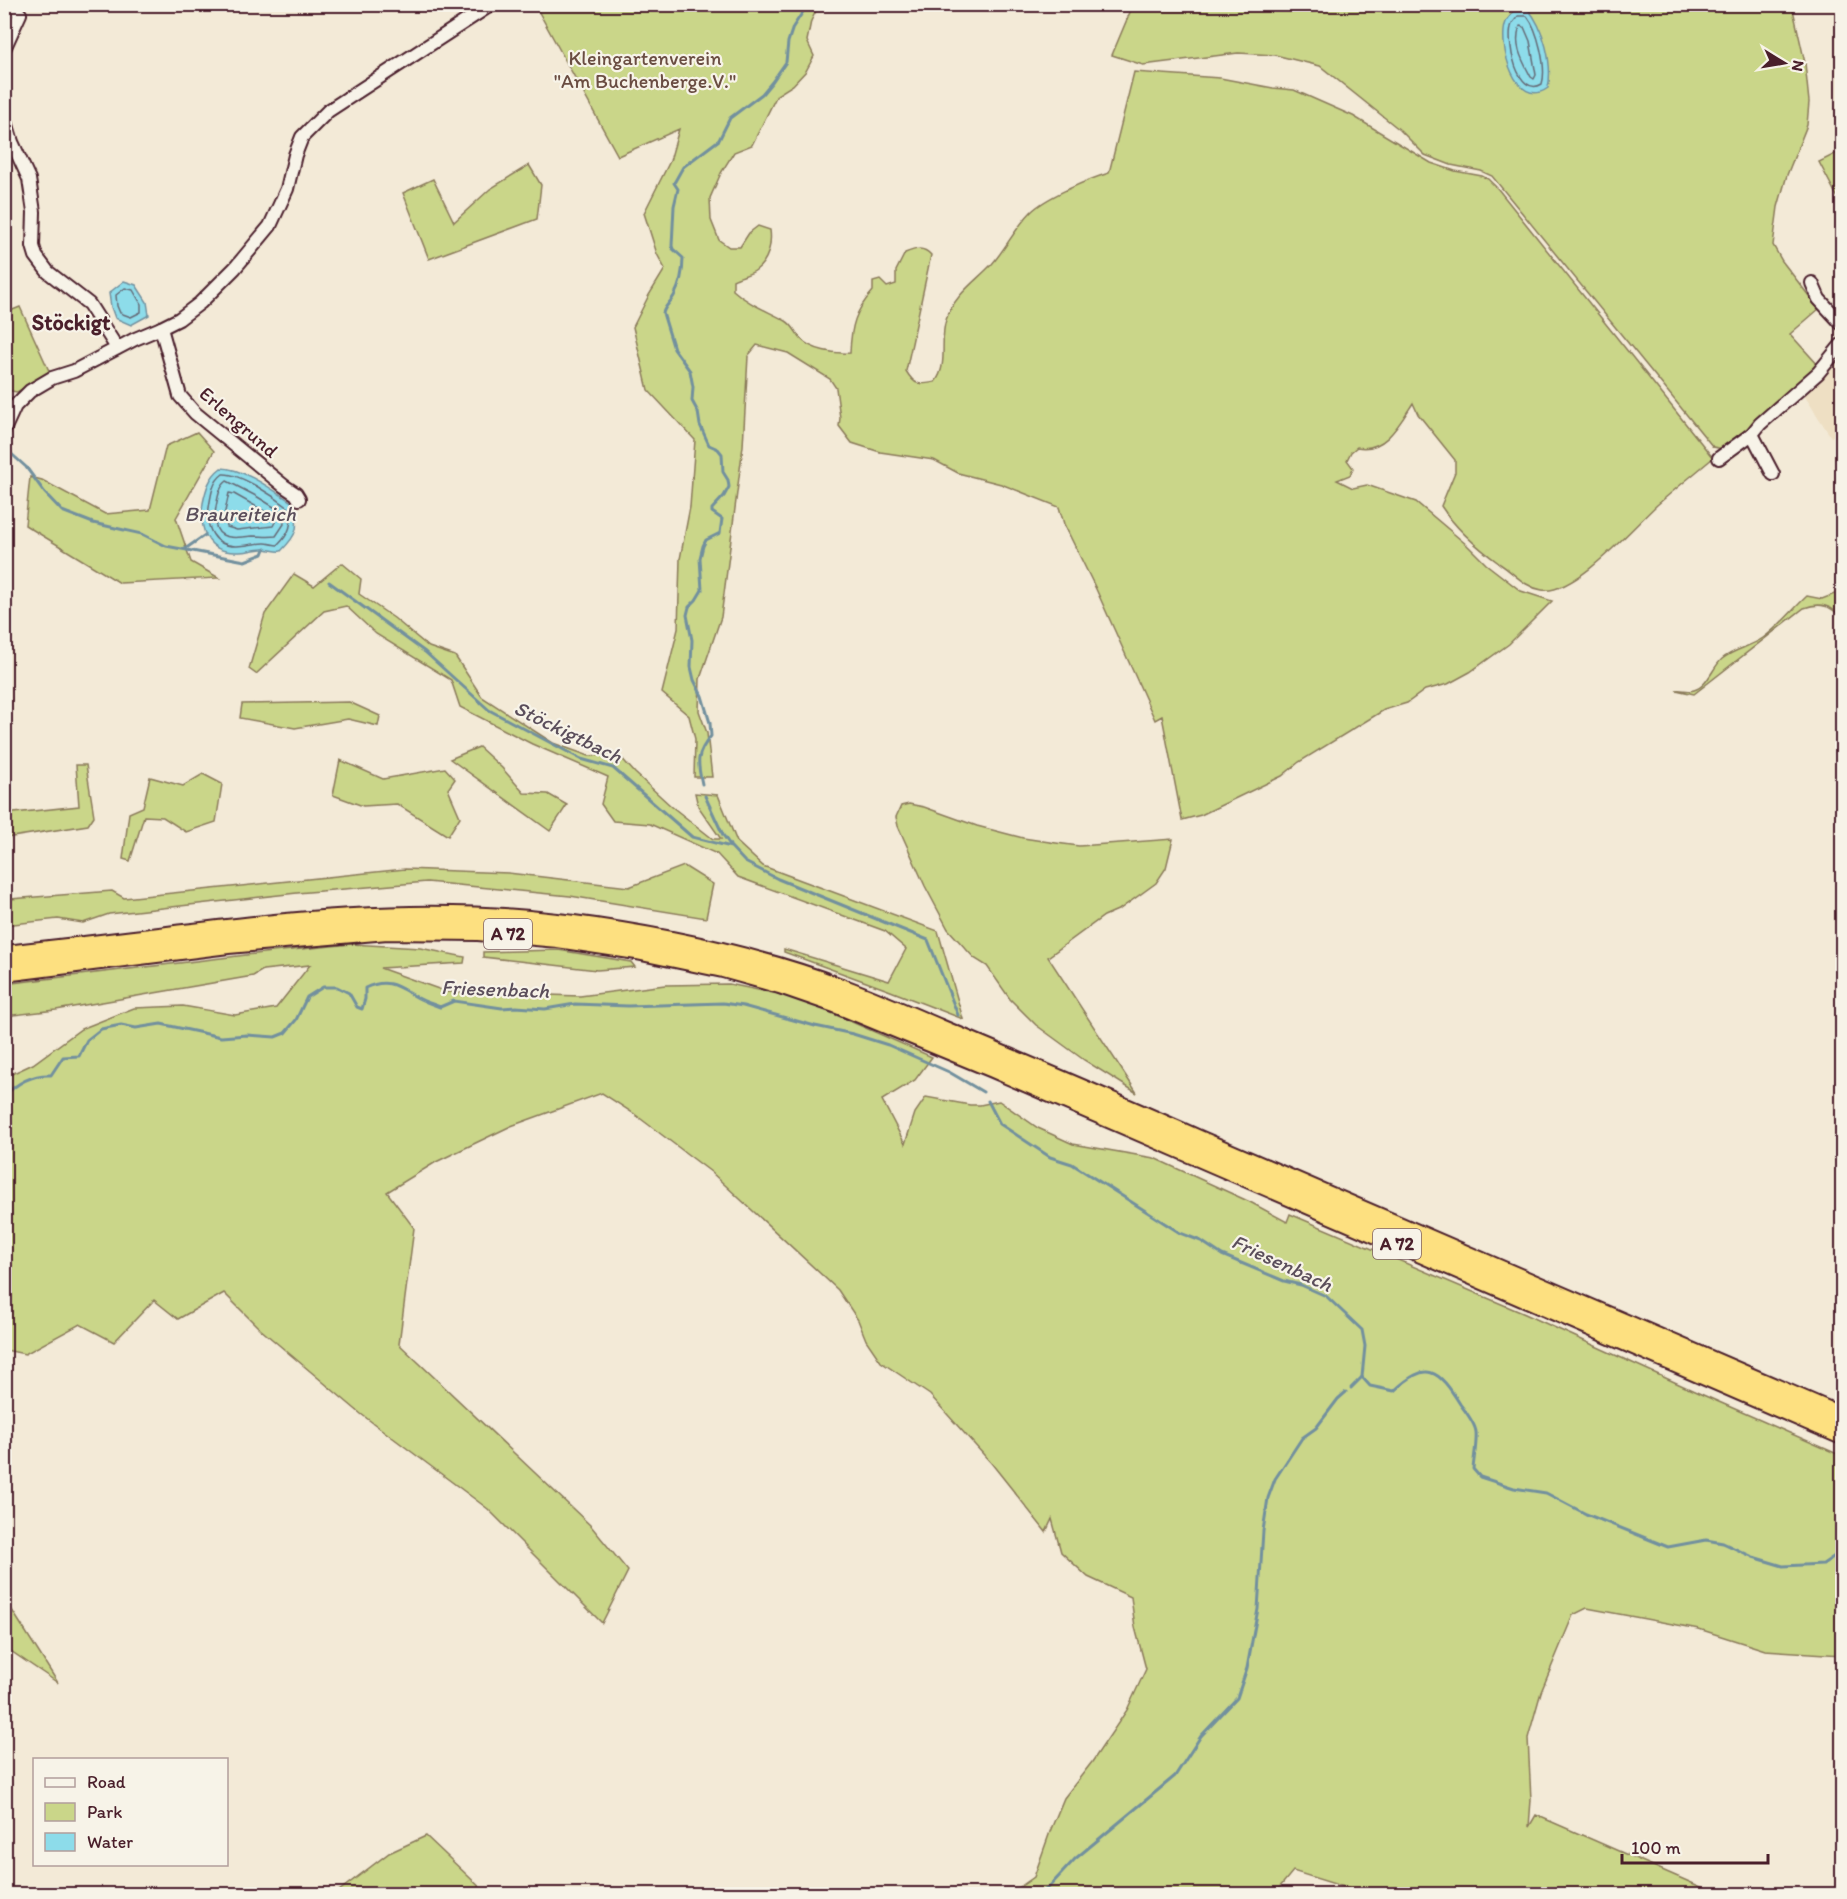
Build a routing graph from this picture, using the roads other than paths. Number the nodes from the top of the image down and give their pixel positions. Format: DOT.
graph roads {
  1 [pos="11,4"];
  2 [pos="492,4"];
  3 [pos="4,48"];
  4 [pos="4,115"];
  5 [pos="1812,283"];
  6 [pos="1842,324"];
  7 [pos="161,328"];
  8 [pos="1842,344"];
  9 [pos="117,348"];
  10 [pos="10,402"];
  11 [pos="4,430"];
  12 [pos="1752,434"];
  13 [pos="1719,458"];
  14 [pos="1773,474"];
  15 [pos="299,499"];
  16 [pos="4,955"];
  17 [pos="4,972"];
  18 [pos="996,1061"];
  19 [pos="1027,1074"];
  20 [pos="1842,1417"];
  21 [pos="1842,1435"];
  1 -- 3 [label="street"];
  2 -- 7 [label="street"];
  4 -- 9 [label="street"];
  5 -- 6 [label="street"];
  7 -- 9 [label="street"];
  7 -- 15 [label="street, Erlengrund"];
  8 -- 12 [label="street"];
  9 -- 10 [label="street"];
  10 -- 11 [label="street"];
  12 -- 13 [label="street"];
  12 -- 14 [label="street"];
  16 -- 18 [label="highway, A 72"];
  17 -- 18 [label="highway, A 72"];
  18 -- 19 [label="highway, A 72"];
  19 -- 20 [label="highway, A 72"];
  19 -- 21 [label="highway, A 72"];
}
